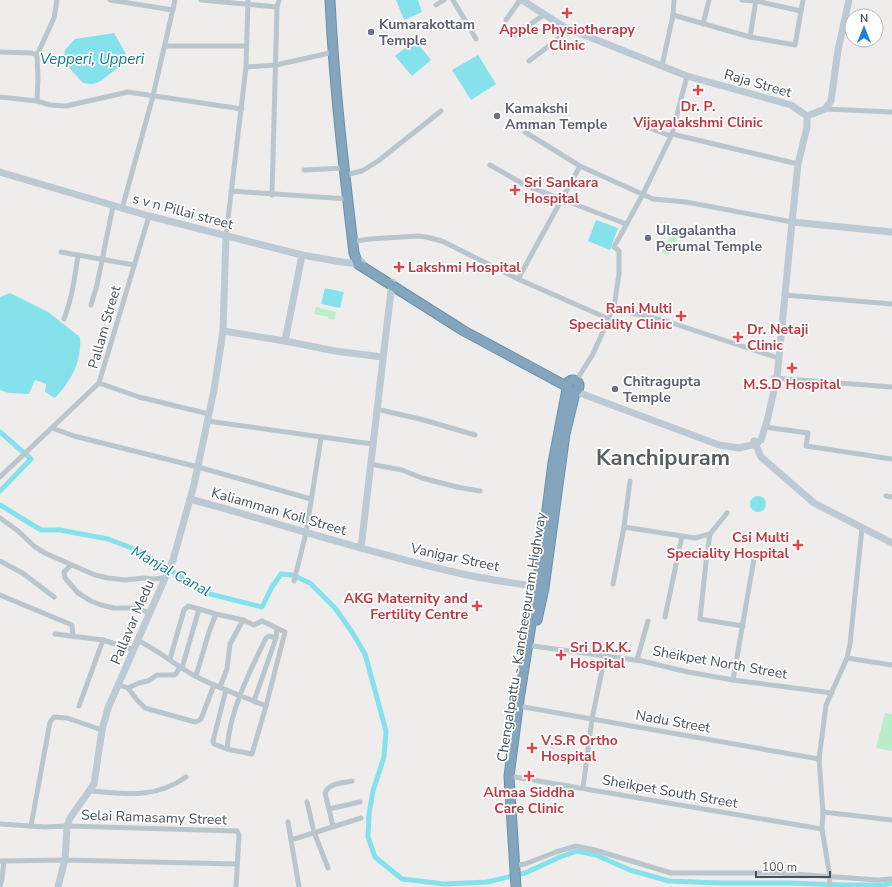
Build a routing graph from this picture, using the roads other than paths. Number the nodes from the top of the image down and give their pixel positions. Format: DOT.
graph roads {
  1 [pos="57,0"];
  2 [pos="110,0"];
  3 [pos="175,0"];
  4 [pos="201,0"];
  5 [pos="279,0"];
  6 [pos="330,0"];
  7 [pos="333,0"];
  8 [pos="444,0"];
  9 [pos="453,0"];
  10 [pos="521,0"];
  11 [pos="674,0"];
  12 [pos="709,0"];
  13 [pos="742,0"];
  14 [pos="804,0"];
  15 [pos="849,0"];
  16 [pos="756,1"];
  17 [pos="248,2"];
  18 [pos="436,6"];
  19 [pos="277,7"];
  20 [pos="172,10"];
  21 [pos="801,11"];
  22 [pos="544,15"];
  23 [pos="673,16"];
  24 [pos="506,20"];
  25 [pos="704,24"];
  26 [pos="564,27"];
  27 [pos="514,35"];
  28 [pos="750,37"];
  29 [pos="476,39"];
  30 [pos="165,46"];
  31 [pos="246,46"];
  32 [pos="335,50"];
  33 [pos="0,52"];
  34 [pos="36,55"];
  35 [pos="529,61"];
  36 [pos="276,65"];
  37 [pos="662,66"];
  38 [pos="246,67"];
  39 [pos="687,76"];
  40 [pos="153,96"];
  41 [pos="0,97"];
  42 [pos="37,101"];
  43 [pos="242,109"];
  44 [pos="825,109"];
  45 [pos="441,111"];
  46 [pos="892,112"];
  47 [pos="807,116"];
  48 [pos="641,125"];
  49 [pos="526,132"];
  50 [pos="672,135"];
  51 [pos="798,164"];
  52 [pos="490,165"];
  53 [pos="580,166"];
  54 [pos="304,170"];
  55 [pos="0,172"];
  56 [pos="346,172"];
  57 [pos="231,191"];
  58 [pos="643,194"];
  59 [pos="272,195"];
  60 [pos="348,199"];
  61 [pos="562,199"];
  62 [pos="113,206"];
  63 [pos="122,209"];
  64 [pos="149,216"];
  65 [pos="792,222"];
  66 [pos="626,224"];
  67 [pos="892,232"];
  68 [pos="226,236"];
  69 [pos="356,241"];
  70 [pos="61,252"];
  71 [pos="354,253"];
  72 [pos="78,255"];
  73 [pos="302,255"];
  74 [pos="102,258"];
  75 [pos="342,262"];
  76 [pos="360,263"];
  77 [pos="134,265"];
  78 [pos="518,279"];
  79 [pos="391,282"];
  80 [pos="785,295"];
  81 [pos="892,304"];
  82 [pos="91,305"];
  83 [pos="614,307"];
  84 [pos="64,319"];
  85 [pos="609,319"];
  86 [pos="223,331"];
  87 [pos="285,341"];
  88 [pos="382,357"];
  89 [pos="778,358"];
  90 [pos="775,378"];
  91 [pos="99,383"];
  92 [pos="572,387"];
  93 [pos="892,387"];
  94 [pos="376,409"];
  95 [pos="209,418"];
  96 [pos="765,427"];
  97 [pos="52,428"];
  98 [pos="475,435"];
  99 [pos="321,438"];
  100 [pos="755,443"];
  101 [pos="372,444"];
  102 [pos="892,459"];
  103 [pos="370,464"];
  104 [pos="198,467"];
  105 [pos="0,476"];
  106 [pos="630,481"];
  107 [pos="480,491"];
  108 [pos="886,496"];
  109 [pos="892,497"];
  110 [pos="311,498"];
  111 [pos="190,499"];
  112 [pos="727,513"];
  113 [pos="0,518"];
  114 [pos="624,528"];
  115 [pos="862,528"];
  116 [pos="306,532"];
  117 [pos="710,534"];
  118 [pos="682,536"];
  119 [pos="892,543"];
  120 [pos="361,548"];
  121 [pos="754,559"];
  122 [pos="0,561"];
  123 [pos="71,564"];
  124 [pos="164,578"];
  125 [pos="294,581"];
  126 [pos="613,584"];
  127 [pos="541,587"];
  128 [pos="0,595"];
  129 [pos="54,598"];
  130 [pos="199,609"];
  131 [pos="149,613"];
  132 [pos="216,614"];
  133 [pos="665,617"];
  134 [pos="243,620"];
  135 [pos="648,620"];
  136 [pos="743,626"];
  137 [pos="278,629"];
  138 [pos="55,634"];
  139 [pos="72,636"];
  140 [pos="276,638"];
  141 [pos="103,640"];
  142 [pos="137,640"];
  143 [pos="533,646"];
  144 [pos="134,650"];
  145 [pos="605,656"];
  146 [pos="847,658"];
  147 [pos="170,659"];
  148 [pos="636,660"];
  149 [pos="892,665"];
  150 [pos="181,667"];
  151 [pos="196,676"];
  152 [pos="734,680"];
  153 [pos="119,684"];
  154 [pos="214,685"];
  155 [pos="220,687"];
  156 [pos="128,688"];
  157 [pos="226,690"];
  158 [pos="832,693"];
  159 [pos="240,696"];
  160 [pos="254,701"];
  161 [pos="80,706"];
  162 [pos="266,706"];
  163 [pos="520,707"];
  164 [pos="592,719"];
  165 [pos="102,730"];
  166 [pos="226,749"];
  167 [pos="819,759"];
  168 [pos="511,776"];
  169 [pos="186,778"];
  170 [pos="352,782"];
  171 [pos="583,788"];
  172 [pos="90,791"];
  173 [pos="307,802"];
  174 [pos="360,802"];
  175 [pos="329,809"];
  176 [pos="823,812"];
  177 [pos="361,818"];
  178 [pos="892,820"];
  179 [pos="288,822"];
  180 [pos="0,824"];
  181 [pos="31,826"];
  182 [pos="67,826"];
  183 [pos="333,826"];
  184 [pos="822,828"];
  185 [pos="314,832"];
  186 [pos="291,840"];
  187 [pos="65,860"];
  188 [pos="2,861"];
  189 [pos="237,864"];
  190 [pos="328,868"];
  191 [pos="517,870"];
  192 [pos="830,878"];
  193 [pos="892,879"];
  194 [pos="0,886"];
  195 [pos="58,887"];
  196 [pos="236,887"];
  197 [pos="299,887"];
  198 [pos="516,887"];
  199 [pos="519,887"];
  200 [pos="829,887"];
  1 -- 34 [label="street"];
  2 -- 20 [label="street"];
  3 -- 20 [label="street"];
  4 -- 17 [label="street"];
  5 -- 19 [label="street"];
  6 -- 32 [label="highway"];
  7 -- 32 [label="highway"];
  8 -- 18 [label="street"];
  9 -- 29 [label="street"];
  10 -- 22 [label="street, Raja Street"];
  10 -- 24 [label="street"];
  11 -- 23 [label="street"];
  12 -- 25 [label="street"];
  13 -- 16 [label="street"];
  14 -- 21 [label="street"];
  15 -- 44 [label="street"];
  16 -- 21 [label="street"];
  16 -- 28 [label="street"];
  17 -- 19 [label="street"];
  17 -- 31 [label="street"];
  19 -- 36 [label="street"];
  20 -- 30 [label="street"];
  21 -- 28 [label="street"];
  22 -- 26 [label="street, Raja Street"];
  22 -- 27 [label="street"];
  23 -- 25 [label="street"];
  23 -- 37 [label="street"];
  25 -- 28 [label="street"];
  26 -- 35 [label="street"];
  26 -- 37 [label="street, Raja Street"];
  30 -- 31 [label="street"];
  30 -- 40 [label="street"];
  31 -- 38 [label="street"];
  32 -- 36 [label="street"];
  32 -- 56 [label="highway"];
  33 -- 34 [label="street"];
  34 -- 42 [label="street"];
  36 -- 38 [label="street"];
  36 -- 59 [label="street"];
  37 -- 39 [label="street, Raja Street"];
  38 -- 43 [label="street"];
  39 -- 47 [label="street, Raja Street"];
  39 -- 50 [label="street"];
  40 -- 42 [label="street"];
  40 -- 43 [label="street"];
  40 -- 63 [label="street"];
  41 -- 42 [label="street"];
  43 -- 57 [label="street"];
  44 -- 46 [label="street"];
  44 -- 47 [label="street"];
  45 -- 56 [label="street"];
  47 -- 51 [label="street"];
  48 -- 50 [label="street"];
  49 -- 53 [label="street"];
  50 -- 51 [label="street"];
  50 -- 58 [label="street"];
  51 -- 65 [label="street"];
  52 -- 61 [label="street"];
  53 -- 58 [label="street"];
  53 -- 61 [label="street"];
  54 -- 56 [label="street"];
  55 -- 62 [label="street, s v n Pillai street"];
  56 -- 60 [label="highway"];
  56 -- 69 [label="highway"];
  57 -- 59 [label="street"];
  57 -- 68 [label="street"];
  58 -- 65 [label="street"];
  58 -- 66 [label="street"];
  59 -- 60 [label="street"];
  60 -- 71 [label="highway"];
  61 -- 66 [label="street"];
  61 -- 78 [label="street"];
  62 -- 63 [label="street, s v n Pillai street"];
  62 -- 74 [label="street"];
  63 -- 64 [label="street, s v n Pillai street"];
  64 -- 68 [label="street, s v n Pillai street"];
  64 -- 77 [label="street, Pallam Street"];
  65 -- 67 [label="street"];
  65 -- 80 [label="street"];
  66 -- 83 [label="street"];
  68 -- 73 [label="street, s v n Pillai street"];
  68 -- 86 [label="street, Pallavar Medu"];
  69 -- 76 [label="highway"];
  69 -- 78 [label="street"];
  70 -- 72 [label="street"];
  71 -- 75 [label="street"];
  71 -- 76 [label="highway"];
  72 -- 74 [label="street"];
  72 -- 84 [label="street"];
  73 -- 75 [label="street, s v n Pillai street"];
  73 -- 87 [label="street"];
  74 -- 77 [label="street"];
  74 -- 82 [label="street"];
  75 -- 76 [label="street, s v n Pillai street"];
  76 -- 79 [label="highway"];
  77 -- 91 [label="street, Pallam Street"];
  78 -- 85 [label="street"];
  79 -- 88 [label="street"];
  79 -- 92 [label="highway"];
  80 -- 81 [label="street"];
  80 -- 89 [label="street"];
  83 -- 85 [label="street"];
  83 -- 89 [label="street"];
  85 -- 92 [label="street"];
  86 -- 87 [label="street"];
  86 -- 95 [label="street, Pallavar Medu"];
  87 -- 88 [label="street"];
  88 -- 94 [label="street"];
  89 -- 90 [label="street"];
  90 -- 93 [label="street"];
  90 -- 96 [label="street"];
  90 -- 100 [label="street"];
  91 -- 95 [label="street"];
  91 -- 97 [label="street, Pallam Street"];
  92 -- 100 [label="street"];
  92 -- 127 [label="highway"];
  94 -- 98 [label="street"];
  94 -- 101 [label="street"];
  95 -- 99 [label="street"];
  95 -- 104 [label="street, Pallavar Medu"];
  96 -- 100 [label="street"];
  96 -- 102 [label="street"];
  97 -- 104 [label="street"];
  97 -- 105 [label="street, Pallam Street"];
  99 -- 101 [label="street"];
  99 -- 110 [label="street"];
  100 -- 115 [label="street"];
  101 -- 103 [label="street"];
  103 -- 107 [label="street"];
  103 -- 120 [label="street"];
  104 -- 110 [label="street"];
  104 -- 111 [label="street, Pallavar Medu"];
  106 -- 114 [label="street"];
  108 -- 109 [label="street"];
  110 -- 116 [label="street"];
  111 -- 116 [label="street, Kaliamman Koil Street"];
  111 -- 124 [label="street, Pallavar Medu"];
  112 -- 117 [label="street"];
  113 -- 123 [label="street"];
  114 -- 118 [label="street"];
  114 -- 126 [label="street"];
  115 -- 119 [label="street"];
  115 -- 146 [label="street"];
  116 -- 120 [label="street, Kaliamman Koil Street"];
  116 -- 125 [label="street"];
  117 -- 118 [label="street"];
  117 -- 136 [label="street"];
  118 -- 133 [label="street"];
  120 -- 127 [label="street, Vanigar Street"];
  121 -- 136 [label="street"];
  122 -- 129 [label="street"];
  123 -- 124 [label="street"];
  123 -- 131 [label="street"];
  124 -- 131 [label="street, Pallavar Medu"];
  127 -- 143 [label="highway, Chengalpattu - Kancheepuram Highway"];
  127 -- 163 [label="highway"];
  128 -- 139 [label="street"];
  130 -- 132 [label="street"];
  130 -- 147 [label="street"];
  130 -- 150 [label="street"];
  131 -- 142 [label="street, Pallavar Medu"];
  132 -- 134 [label="street"];
  132 -- 151 [label="street"];
  134 -- 137 [label="street"];
  134 -- 155 [label="street"];
  135 -- 148 [label="street"];
  136 -- 152 [label="street"];
  137 -- 140 [label="street"];
  137 -- 162 [label="street"];
  138 -- 139 [label="street"];
  139 -- 141 [label="street"];
  140 -- 159 [label="street"];
  140 -- 160 [label="street"];
  141 -- 144 [label="street"];
  141 -- 161 [label="street"];
  142 -- 144 [label="street, Pallavar Medu"];
  142 -- 147 [label="street"];
  143 -- 145 [label="street, Sheikpet North Street"];
  143 -- 163 [label="highway, Chengalpattu - Kancheepuram Highway"];
  144 -- 153 [label="street, Pallavar Medu"];
  145 -- 148 [label="street, Sheikpet North Street"];
  145 -- 164 [label="street"];
  146 -- 149 [label="street"];
  146 -- 158 [label="street"];
  147 -- 150 [label="street"];
  148 -- 152 [label="street, Sheikpet North Street"];
  150 -- 151 [label="street"];
  150 -- 156 [label="street"];
  151 -- 154 [label="street"];
  152 -- 158 [label="street, Sheikpet North Street"];
  153 -- 156 [label="street"];
  153 -- 165 [label="street, Pallavar Medu"];
  154 -- 155 [label="street"];
  154 -- 156 [label="street"];
  155 -- 157 [label="street"];
  157 -- 159 [label="street"];
  157 -- 166 [label="street"];
  158 -- 167 [label="street"];
  159 -- 160 [label="street"];
  159 -- 166 [label="street"];
  160 -- 162 [label="street"];
  162 -- 166 [label="street"];
  163 -- 164 [label="street, Nadu Street"];
  163 -- 168 [label="highway"];
  164 -- 167 [label="street, Nadu Street"];
  164 -- 171 [label="street"];
  165 -- 172 [label="street, Pallavar Medu"];
  165 -- 181 [label="street"];
  167 -- 176 [label="street"];
  168 -- 171 [label="street, Sheikpet South Street"];
  168 -- 191 [label="highway"];
  169 -- 172 [label="street"];
  170 -- 175 [label="street"];
  171 -- 184 [label="street, Sheikpet South Street"];
  172 -- 182 [label="street, Pallavar Medu"];
  173 -- 185 [label="street"];
  174 -- 175 [label="street"];
  175 -- 183 [label="street"];
  176 -- 178 [label="street"];
  176 -- 184 [label="street"];
  177 -- 183 [label="street"];
  179 -- 186 [label="street"];
  180 -- 181 [label="street"];
  181 -- 182 [label="street"];
  182 -- 187 [label="street"];
  182 -- 189 [label="street, Selai Ramasamy Street"];
  183 -- 185 [label="street"];
  184 -- 192 [label="street"];
  185 -- 186 [label="street"];
  185 -- 190 [label="street"];
  186 -- 197 [label="street"];
  187 -- 188 [label="street"];
  187 -- 189 [label="street"];
  187 -- 195 [label="street"];
  188 -- 194 [label="street"];
  189 -- 196 [label="street"];
  191 -- 192 [label="street"];
  191 -- 198 [label="highway"];
  191 -- 199 [label="highway"];
  192 -- 193 [label="street"];
  192 -- 200 [label="street"];
}
